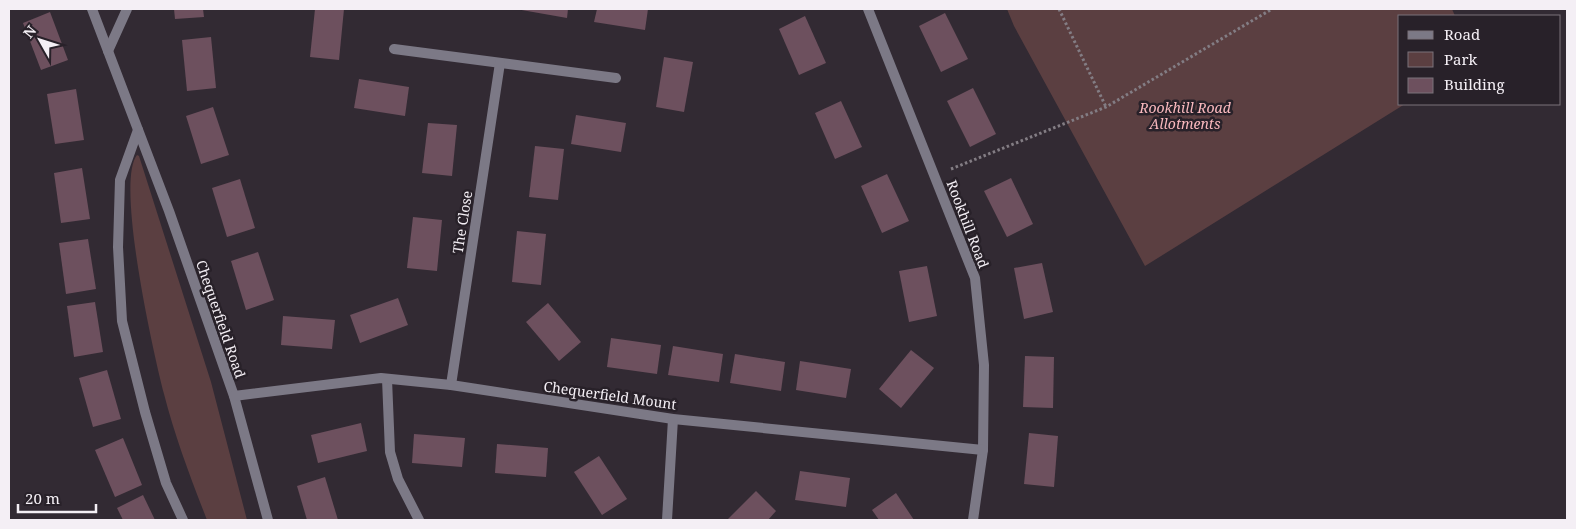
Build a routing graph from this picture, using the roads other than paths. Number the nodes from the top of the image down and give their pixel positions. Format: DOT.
graph roads {
  1 [pos="92,9"];
  2 [pos="127,9"];
  3 [pos="868,9"];
  4 [pos="394,48"];
  5 [pos="108,51"];
  6 [pos="500,63"];
  7 [pos="616,78"];
  8 [pos="138,130"];
  9 [pos="388,379"];
  10 [pos="451,385"];
  11 [pos="234,396"];
  12 [pos="673,419"];
  13 [pos="983,450"];
  14 [pos="183,520"];
  15 [pos="268,520"];
  16 [pos="419,520"];
  17 [pos="667,520"];
  18 [pos="973,520"];
  1 -- 5 [label="street, Chequerfield Road"];
  2 -- 5 [label="street"];
  3 -- 13 [label="street, Rookhill Road"];
  4 -- 6 [label="street"];
  5 -- 8 [label="street, Chequerfield Road"];
  6 -- 7 [label="street"];
  6 -- 10 [label="street, The Close"];
  8 -- 11 [label="street, Chequerfield Road"];
  8 -- 14 [label="street"];
  9 -- 10 [label="street, Chequerfield Mount"];
  9 -- 11 [label="street, Chequerfield Mount"];
  9 -- 16 [label="street"];
  10 -- 12 [label="street, Chequerfield Mount"];
  11 -- 15 [label="street, Chequerfield Road"];
  12 -- 13 [label="street, Chequerfield Mount"];
  12 -- 17 [label="street"];
  13 -- 18 [label="street, Rookhill Road"];
}
